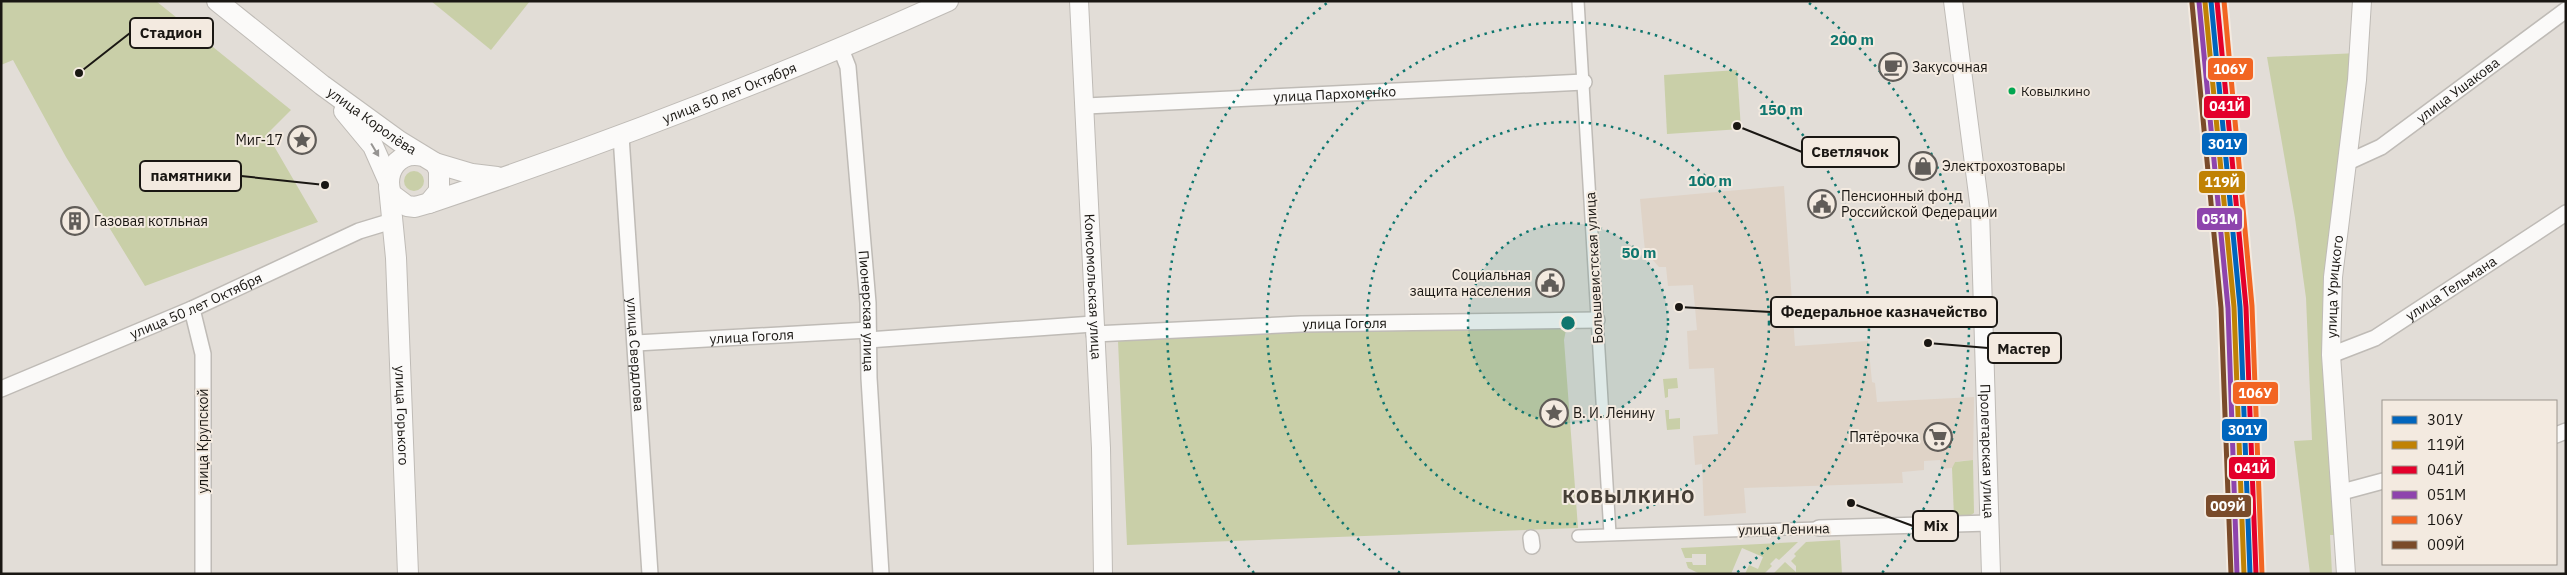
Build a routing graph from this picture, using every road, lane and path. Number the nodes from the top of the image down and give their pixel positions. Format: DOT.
graph roads {
  1 [pos="217,1"];
  2 [pos="948,1"];
  3 [pos="1079,1"];
  4 [pos="1578,1"];
  5 [pos="1954,1"];
  6 [pos="2362,1"];
  7 [pos="2566,10"];
  8 [pos="841,49"];
  9 [pos="1584,82"];
  10 [pos="322,86"];
  11 [pos="1086,106"];
  12 [pos="621,136"];
  13 [pos="429,159"];
  14 [pos="2346,163"];
  15 [pos="506,177"];
  16 [pos="389,183"];
  17 [pos="426,204"];
  18 [pos="2566,213"];
  19 [pos="392,222"];
  20 [pos="396,258"];
  21 [pos="192,309"];
  22 [pos="1598,320"];
  23 [pos="1094,329"];
  24 [pos="868,335"];
  25 [pos="636,343"];
  26 [pos="2331,354"];
  27 [pos="1,389"];
  28 [pos="2382,481"];
  29 [pos="2342,492"];
  30 [pos="1989,523"];
  31 [pos="1818,528"];
  32 [pos="1610,534"];
  33 [pos="1578,536"];
  34 [pos="203,574"];
  35 [pos="408,574"];
  36 [pos="650,574"];
  37 [pos="881,574"];
  38 [pos="1103,574"];
  39 [pos="1991,574"];
  40 [pos="2346,574"];
  1 -- 10 [label="main road, улица Королёва"];
  2 -- 8 [label="main road, улица 50 лет Октября"];
  3 -- 11 [label="street, Комсомольская улица"];
  4 -- 9 [label="street, Большевистская улица"];
  5 -- 30 [label="street, Пролетарская улица"];
  6 -- 14 [label="street, улица Урицкого"];
  7 -- 14 [label="street, улица Ушакова"];
  8 -- 12 [label="main road, улица 50 лет Октября"];
  8 -- 24 [label="street, Пионерская улица"];
  9 -- 11 [label="street, улица Пархоменко"];
  9 -- 22 [label="street, Большевистская улица"];
  10 -- 13 [label="main road, улица Королёва"];
  10 -- 16 [label="main road, улица Королёва, one-way"];
  11 -- 23 [label="street, Комсомольская улица"];
  12 -- 15 [label="main road, улица 50 лет Октября"];
  12 -- 25 [label="street, улица Свердлова"];
  13 -- 15 [label="main road, улица 50 лет Октября"];
  13 -- 16 [label="main road"];
  13 -- 17 [label="main road"];
  14 -- 26 [label="street, улица Урицкого"];
  15 -- 17 [label="main road, улица 50 лет Октября"];
  16 -- 17 [label="main road"];
  16 -- 19 [label="main road, улица Горького"];
  17 -- 20 [label="main road, улица Горького"];
  18 -- 26 [label="street, улица Тельмана"];
  19 -- 20 [label="main road, улица Горького"];
  19 -- 21 [label="street, улица 50 лет Октября"];
  20 -- 35 [label="main road, улица Горького"];
  21 -- 27 [label="street, улица 50 лет Октября"];
  21 -- 34 [label="street, улица Крупской"];
  22 -- 23 [label="street, улица Гоголя"];
  22 -- 32 [label="street, Большевистская улица"];
  23 -- 24 [label="street, улица Гоголя"];
  23 -- 38 [label="street, Комсомольская улица"];
  24 -- 25 [label="street, улица Гоголя"];
  24 -- 37 [label="street, Пионерская улица"];
  25 -- 36 [label="street, улица Свердлова"];
  26 -- 29 [label="street, улица Урицкого"];
  28 -- 29 [label="street"];
  29 -- 40 [label="street, улица Урицкого"];
  30 -- 31 [label="street, улица Ленина"];
  30 -- 39 [label="street, Пролетарская улица"];
  31 -- 32 [label="street, улица Ленина"];
  32 -- 33 [label="street, улица Ленина"];
}
